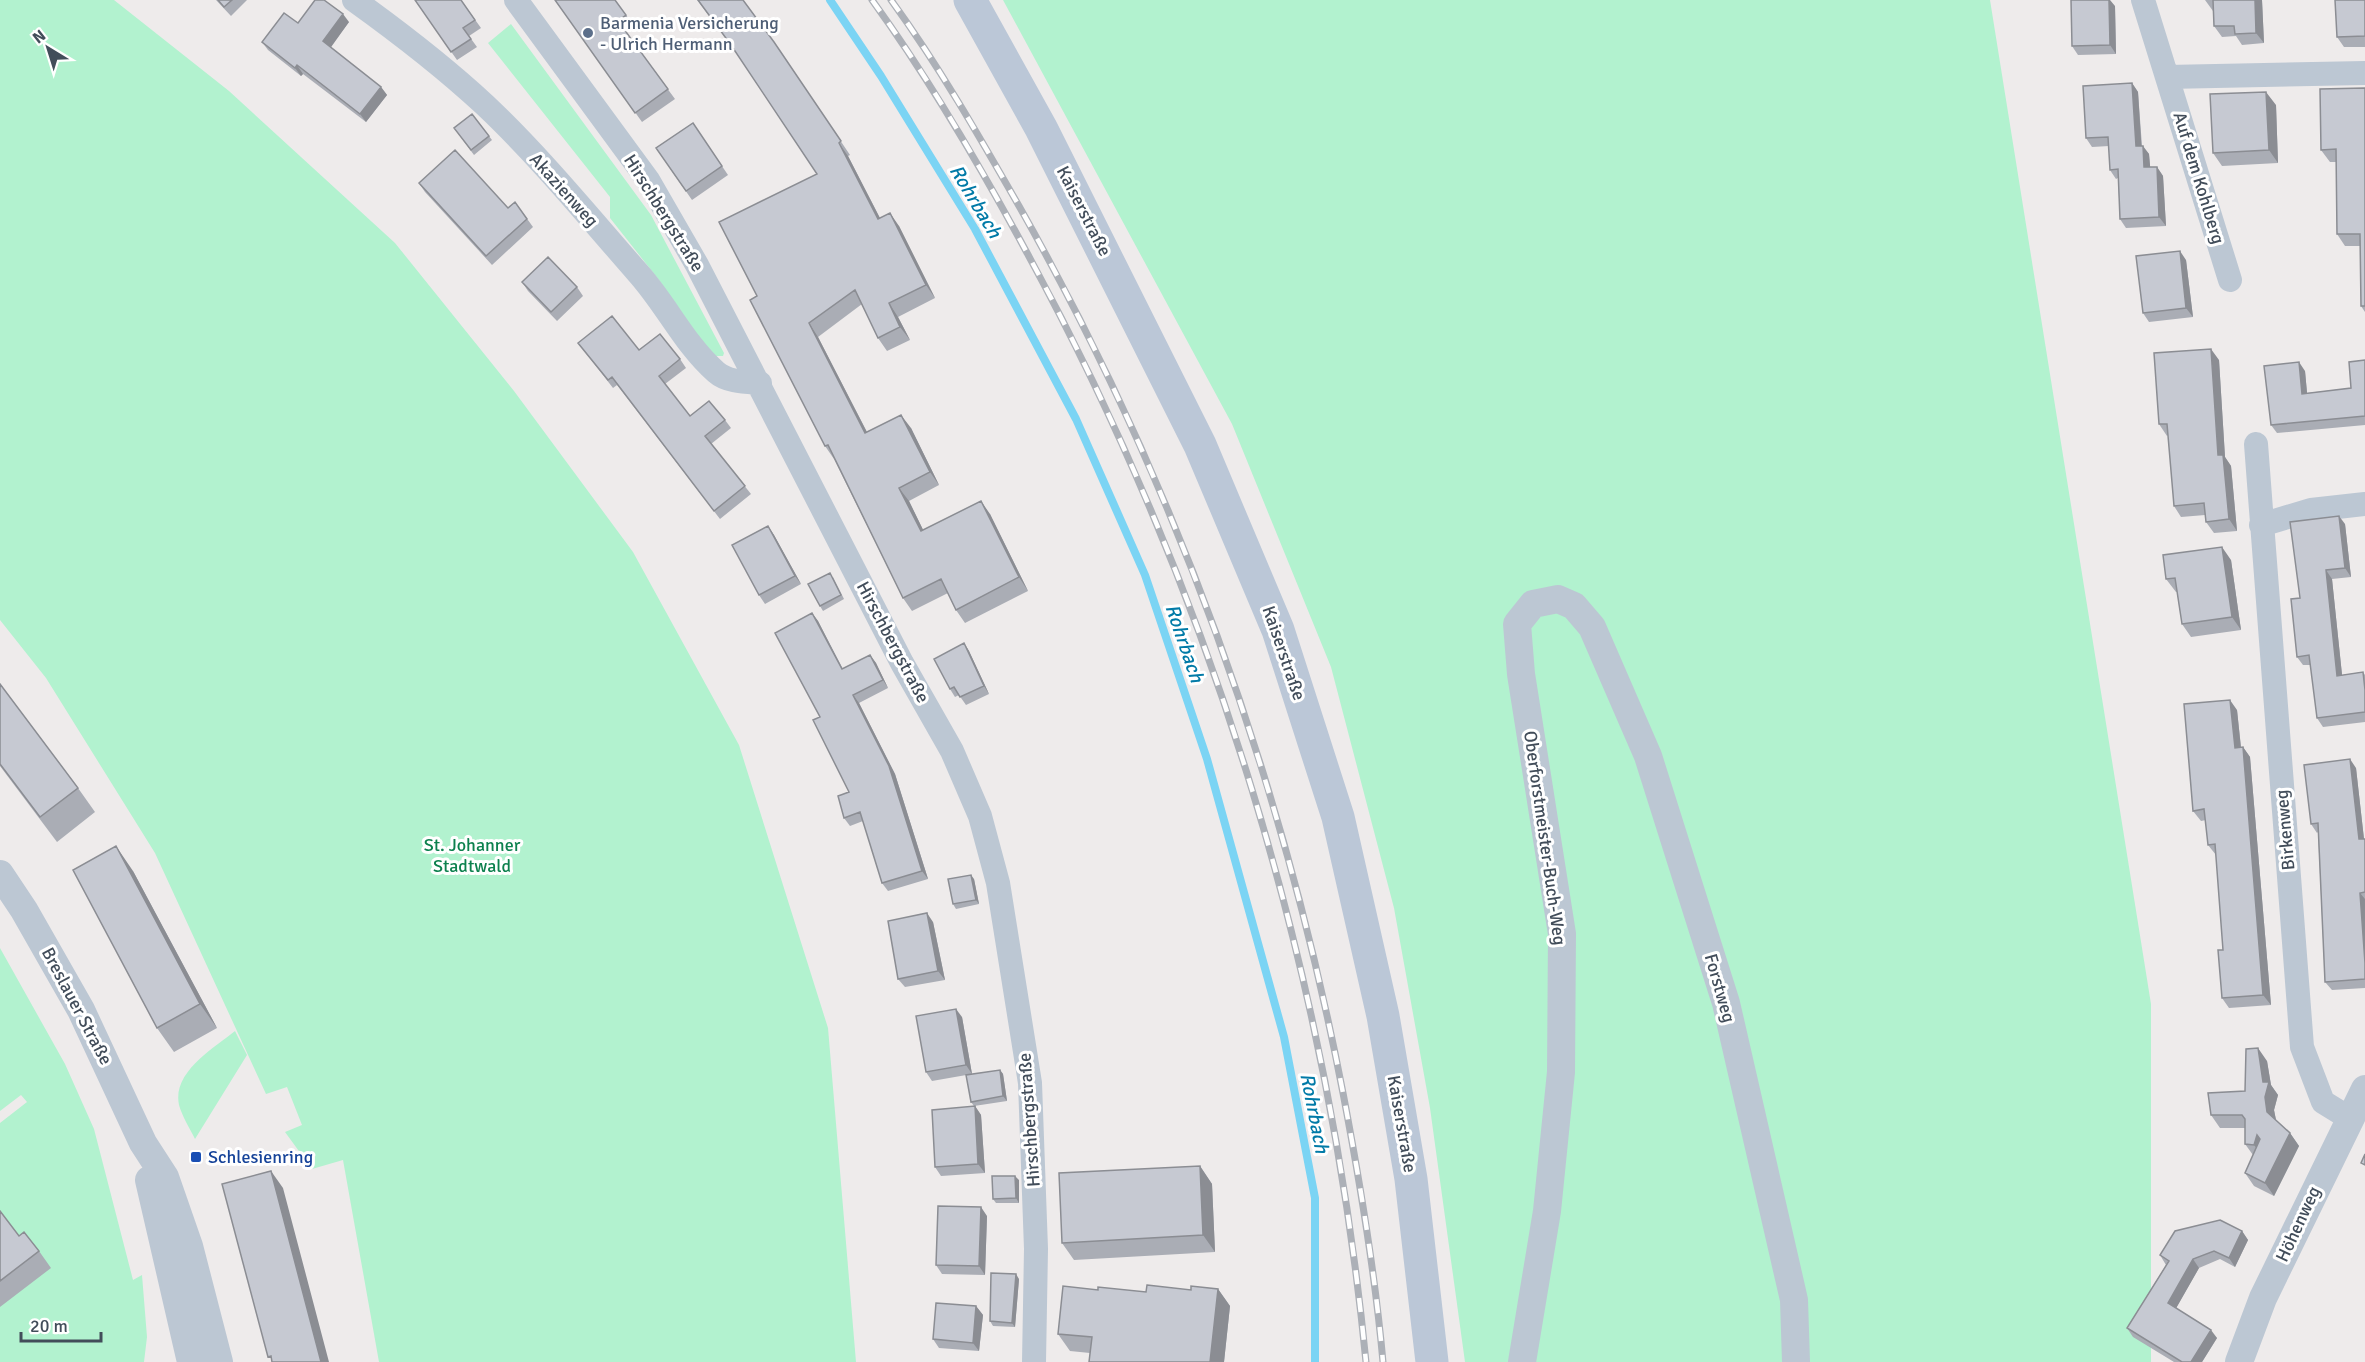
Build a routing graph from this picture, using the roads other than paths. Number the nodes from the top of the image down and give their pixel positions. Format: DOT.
graph roads {
  1 [pos="354,0"];
  2 [pos="516,0"];
  3 [pos="970,0"];
  4 [pos="2143,0"];
  5 [pos="2365,73"];
  6 [pos="2167,77"];
  7 [pos="2230,280"];
  8 [pos="759,383"];
  9 [pos="2256,444"];
  10 [pos="2365,504"];
  11 [pos="2261,525"];
  12 [pos="1592,627"];
  13 [pos="0,874"];
  14 [pos="2365,1089"];
  15 [pos="2349,1118"];
  16 [pos="143,1143"];
  17 [pos="174,1283"];
  18 [pos="173,1362"];
  19 [pos="191,1362"];
  20 [pos="219,1362"];
  21 [pos="1034,1362"];
  22 [pos="1432,1362"];
  23 [pos="1522,1362"];
  24 [pos="1796,1362"];
  25 [pos="2239,1362"];
  1 -- 8 [label="street, Akazienweg"];
  2 -- 8 [label="street, Hirschbergstraße"];
  3 -- 22 [label="main road, Kaiserstraße"];
  4 -- 6 [label="street, Auf dem Kohlberg"];
  5 -- 6 [label="street"];
  6 -- 7 [label="street, Auf dem Kohlberg"];
  8 -- 21 [label="street, Hirschbergstraße"];
  9 -- 11 [label="street, Birkenweg"];
  10 -- 11 [label="street"];
  11 -- 15 [label="street, Birkenweg"];
  12 -- 23 [label="street, Oberforstmeister-Buch-Weg"];
  12 -- 24 [label="street, Forstweg"];
  13 -- 16 [label="street, Breslauer Straße"];
  14 -- 15 [label="street, Höhenweg"];
  15 -- 25 [label="street, Höhenweg"];
  16 -- 17 [label="street, Breslauer Straße"];
  16 -- 20 [label="street, Breslauer Straße"];
  17 -- 18 [label="street"];
  17 -- 19 [label="street, Breslauer Straße"];
}
